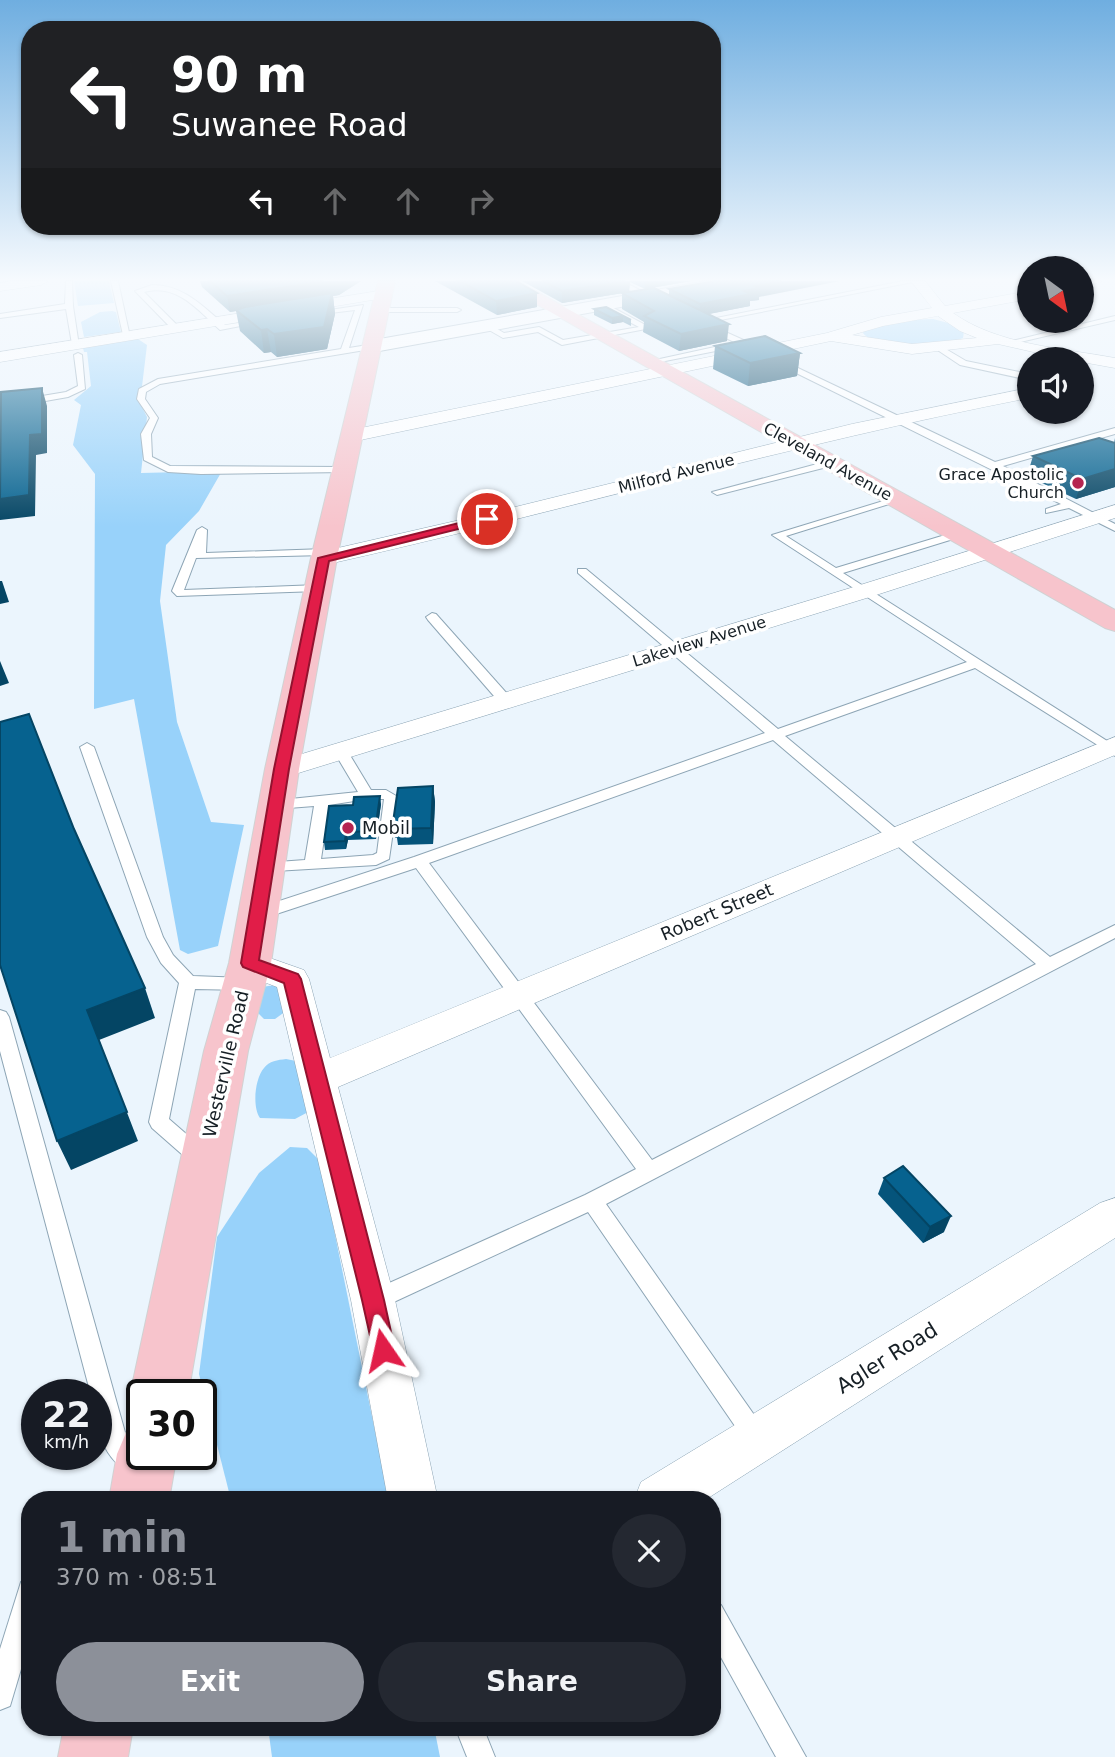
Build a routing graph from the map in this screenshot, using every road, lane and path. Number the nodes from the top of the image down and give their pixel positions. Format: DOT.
graph roads {
  1 [pos="79,363"];
  2 [pos="227,363"];
  3 [pos="363,363"];
  4 [pos="653,363"];
  5 [pos="669,363"];
  6 [pos="678,363"];
  7 [pos="785,363"];
  8 [pos="963,363"];
  9 [pos="658,366"];
  10 [pos="1115,369"];
  11 [pos="1017,374"];
  12 [pos="1094,375"];
  13 [pos="1017,395"];
  14 [pos="1,404"];
  15 [pos="898,418"];
  16 [pos="1115,431"];
  17 [pos="795,443"];
  18 [pos="1095,452"];
  19 [pos="347,453"];
  20 [pos="1055,455"];
  21 [pos="832,463"];
  22 [pos="994,465"];
  23 [pos="717,492"];
  24 [pos="897,500"];
  25 [pos="1072,504"];
  26 [pos="1050,511"];
  27 [pos="1108,519"];
  28 [pos="958,534"];
  29 [pos="988,551"];
  30 [pos="322,566"];
  31 [pos="582,571"];
  32 [pos="834,572"];
  33 [pos="865,591"];
  34 [pos="432,617"];
  35 [pos="1115,622"];
  36 [pos="673,649"];
  37 [pos="977,663"];
  38 [pos="505,700"];
  39 [pos="773,734"];
  40 [pos="87,747"];
  41 [pos="1113,748"];
  42 [pos="340,750"];
  43 [pos="279,787"];
  44 [pos="368,795"];
  45 [pos="321,801"];
  46 [pos="895,837"];
  47 [pos="419,861"];
  48 [pos="312,864"];
  49 [pos="264,869"];
  50 [pos="256,915"];
  51 [pos="1115,931"];
  52 [pos="1048,965"];
  53 [pos="247,973"];
  54 [pos="188,982"];
  55 [pos="518,995"];
  56 [pos="0,1017"];
  57 [pos="318,1079"];
  58 [pos="204,1162"];
  59 [pos="649,1171"];
  60 [pos="592,1201"];
  61 [pos="1115,1216"];
  62 [pos="373,1300"];
  63 [pos="162,1379"];
  64 [pos="757,1439"];
  65 [pos="143,1474"];
  66 [pos="411,1491"];
  67 [pos="673,1491"];
  68 [pos="21,1622"];
  69 [pos="721,1630"];
  70 [pos="0,1696"];
  71 [pos="97,1736"];
  72 [pos="473,1736"];
  73 [pos="93,1757"];
  74 [pos="481,1757"];
  75 [pos="792,1757"];
  1 -- 14 [label="lane"];
  2 -- 19 [label="lane"];
  3 -- 19 [label="main road, Westerville Road"];
  4 -- 9 [label="main road, Cleveland Avenue"];
  5 -- 9 [label="lane"];
  6 -- 9 [label="street"];
  7 -- 15 [label="lane"];
  8 -- 11 [label="lane"];
  9 -- 17 [label="main road, Cleveland Avenue"];
  9 -- 19 [label="street"];
  10 -- 12 [label="street"];
  13 -- 15 [label="street, Milford Avenue"];
  15 -- 17 [label="street, Milford Avenue"];
  15 -- 22 [label="lane"];
  16 -- 22 [label="lane"];
  17 -- 21 [label="main road, Cleveland Avenue"];
  17 -- 30 [label="street, Milford Avenue"];
  18 -- 20 [label="lane"];
  19 -- 30 [label="main road, Westerville Road"];
  21 -- 23 [label="lane"];
  21 -- 24 [label="main road, Cleveland Avenue"];
  22 -- 25 [label="lane"];
  24 -- 28 [label="main road, Cleveland Avenue"];
  24 -- 32 [label="lane"];
  25 -- 26 [label="lane"];
  25 -- 27 [label="lane"];
  27 -- 29 [label="street, Lakeview Avenue"];
  28 -- 29 [label="main road, Cleveland Avenue"];
  28 -- 32 [label="lane"];
  29 -- 33 [label="street, Lakeview Avenue"];
  29 -- 35 [label="main road, Cleveland Avenue"];
  30 -- 30 [label="lane"];
  30 -- 43 [label="main road, Westerville Road"];
  31 -- 36 [label="lane"];
  32 -- 33 [label="lane"];
  33 -- 36 [label="street, Lakeview Avenue"];
  33 -- 37 [label="lane"];
  34 -- 38 [label="lane"];
  36 -- 38 [label="street, Lakeview Avenue"];
  36 -- 39 [label="lane"];
  37 -- 39 [label="lane"];
  37 -- 41 [label="lane"];
  38 -- 42 [label="street, Lakeview Avenue"];
  39 -- 46 [label="lane"];
  39 -- 47 [label="lane"];
  40 -- 54 [label="lane"];
  41 -- 46 [label="street, Robert Street"];
  42 -- 43 [label="street, Lakeview Avenue"];
  42 -- 44 [label="lane"];
  43 -- 45 [label="lane"];
  43 -- 49 [label="main road, Westerville Road"];
  44 -- 45 [label="lane"];
  44 -- 48 [label="lane"];
  45 -- 48 [label="lane"];
  46 -- 52 [label="lane"];
  46 -- 55 [label="street, Robert Street"];
  47 -- 50 [label="lane"];
  47 -- 55 [label="lane"];
  48 -- 49 [label="lane"];
  49 -- 50 [label="main road, Westerville Road"];
  50 -- 53 [label="main road, Westerville Road"];
  51 -- 52 [label="lane"];
  52 -- 59 [label="lane"];
  53 -- 54 [label="lane"];
  53 -- 57 [label="street"];
  53 -- 58 [label="main road, Westerville Road"];
  54 -- 58 [label="lane"];
  55 -- 57 [label="street, Robert Street"];
  55 -- 59 [label="lane"];
  56 -- 65 [label="lane"];
  57 -- 62 [label="street"];
  58 -- 63 [label="main road, Westerville Road"];
  59 -- 60 [label="lane"];
  60 -- 62 [label="lane"];
  60 -- 64 [label="lane"];
  61 -- 64 [label="street, Agler Road"];
  62 -- 66 [label="street"];
  64 -- 67 [label="street, Agler Road"];
  68 -- 70 [label="lane"];
  69 -- 75 [label="lane"];
  71 -- 73 [label="main road"];
  72 -- 74 [label="lane"];
}
